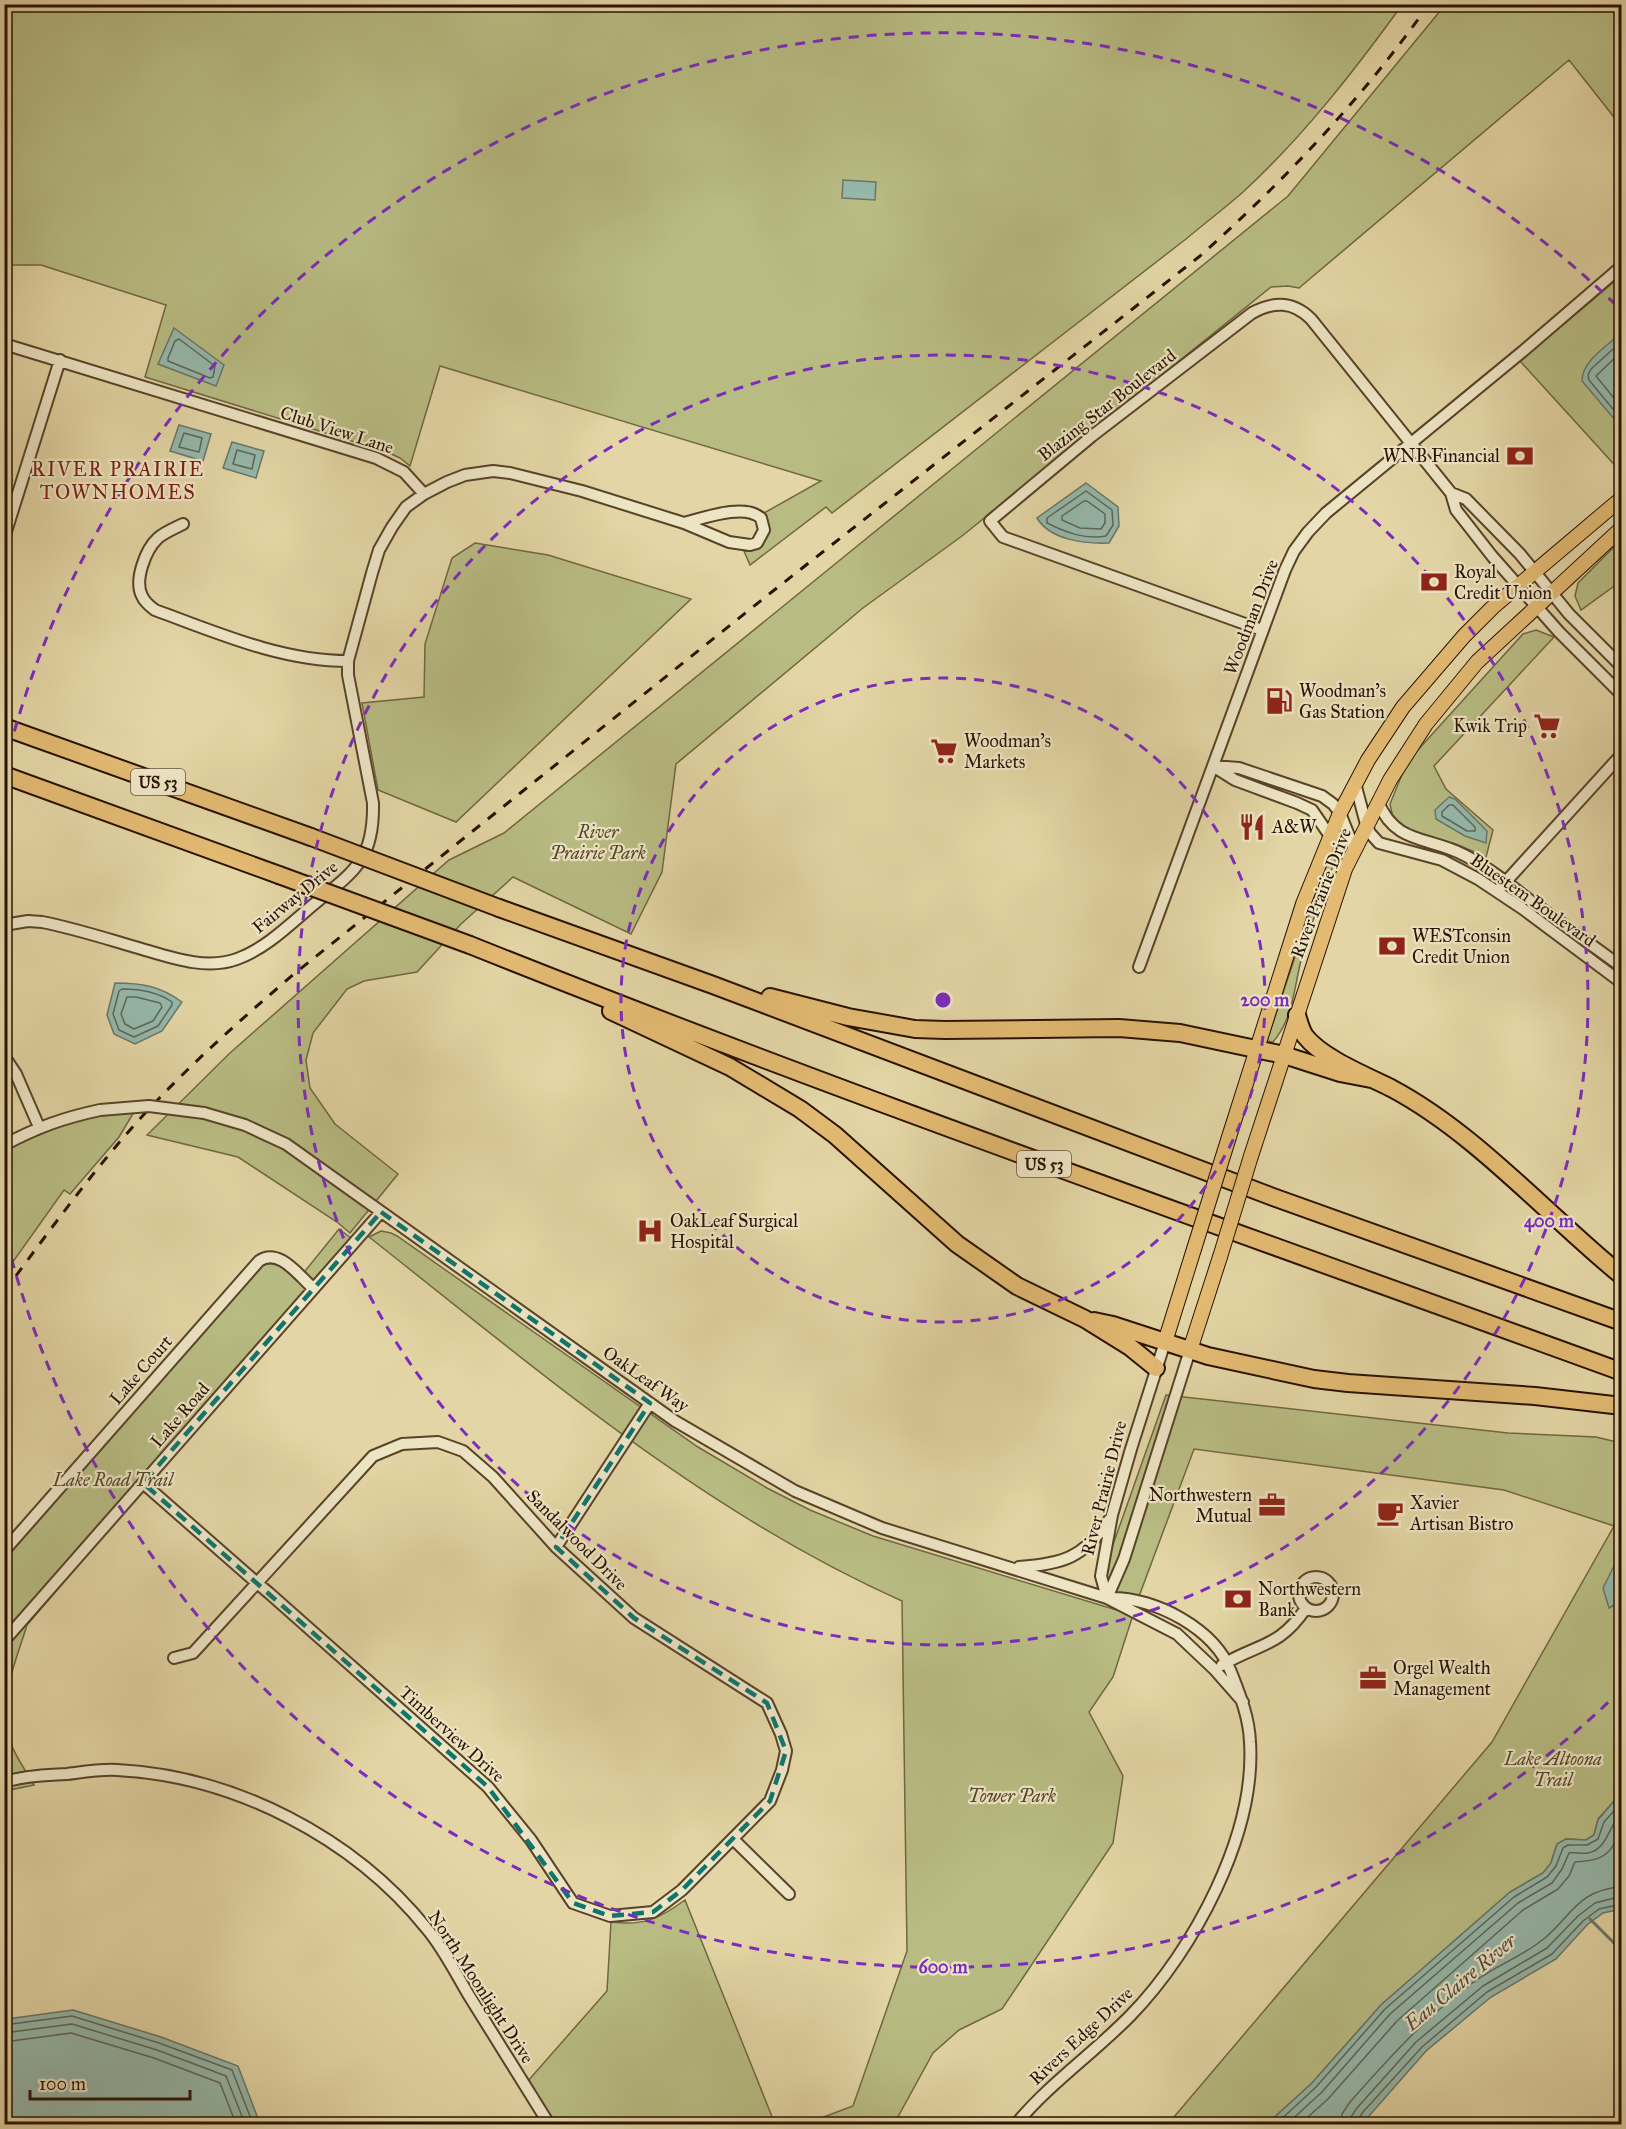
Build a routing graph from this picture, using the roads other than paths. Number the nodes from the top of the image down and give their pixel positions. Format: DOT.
graph roads {
  1 [pos="1622,266"];
  2 [pos="4,344"];
  3 [pos="60,360"];
  4 [pos="1412,444"];
  5 [pos="1451,493"];
  6 [pos="424,494"];
  7 [pos="1622,498"];
  8 [pos="684,523"];
  9 [pos="183,524"];
  10 [pos="1622,528"];
  11 [pos="4,538"];
  12 [pos="1535,571"];
  13 [pos="1518,585"];
  14 [pos="1552,592"];
  15 [pos="1536,606"];
  16 [pos="1262,630"];
  17 [pos="348,662"];
  18 [pos="1622,668"];
  19 [pos="1622,695"];
  20 [pos="4,727"];
  21 [pos="1622,754"];
  22 [pos="1213,766"];
  23 [pos="4,775"];
  24 [pos="1355,783"];
  25 [pos="1378,802"];
  26 [pos="1340,813"];
  27 [pos="1366,824"];
  28 [pos="1330,836"];
  29 [pos="1354,848"];
  30 [pos="1506,882"];
  31 [pos="1496,891"];
  32 [pos="4,925"];
  33 [pos="1138,967"];
  34 [pos="1622,967"];
  35 [pos="558,981"];
  36 [pos="1622,983"];
  37 [pos="713,985"];
  38 [pos="1297,1015"];
  39 [pos="1257,1048"];
  40 [pos="1284,1055"];
  41 [pos="4,1056"];
  42 [pos="1371,1079"];
  43 [pos="39,1126"];
  44 [pos="4,1145"];
  45 [pos="381,1212"];
  46 [pos="1622,1276"];
  47 [pos="314,1288"];
  48 [pos="1085,1319"];
  49 [pos="1622,1322"];
  50 [pos="1165,1342"];
  51 [pos="1190,1350"];
  52 [pos="1156,1368"];
  53 [pos="1622,1372"];
  54 [pos="650,1403"];
  55 [pos="1622,1406"];
  56 [pos="143,1483"];
  57 [pos="1112,1515"];
  58 [pos="556,1547"];
  59 [pos="4,1551"];
  60 [pos="1012,1567"];
  61 [pos="257,1583"];
  62 [pos="1107,1598"];
  63 [pos="1306,1608"];
  64 [pos="4,1641"];
  65 [pos="174,1658"];
  66 [pos="1228,1662"];
  67 [pos="1214,1669"];
  68 [pos="1242,1702"];
  69 [pos="4,1782"];
  70 [pos="733,1839"];
  71 [pos="789,1894"];
  72 [pos="549,2124"];
  73 [pos="1016,2124"];
  1 -- 4 [label="street, Woodman Drive"];
  2 -- 3 [label="street, Club View Lane"];
  3 -- 6 [label="street, Club View Lane"];
  3 -- 11 [label="street"];
  4 -- 5 [label="street, Blazing Star Boulevard"];
  4 -- 16 [label="street, Woodman Drive"];
  4 -- 16 [label="street, Blazing Star Boulevard"];
  5 -- 12 [label="street, Blazing Star Boulevard"];
  5 -- 13 [label="street, Blazing Star Boulevard"];
  6 -- 8 [label="street"];
  6 -- 17 [label="street, Fairway Drive"];
  7 -- 12 [label="main road, River Prairie Drive"];
  8 -- 8 [label="street"];
  9 -- 17 [label="street"];
  10 -- 14 [label="main road, River Prairie Drive"];
  12 -- 13 [label="main road, River Prairie Drive"];
  12 -- 14 [label="street, Blazing Star Boulevard"];
  13 -- 15 [label="street, Blazing Star Boulevard"];
  13 -- 24 [label="main road, River Prairie Drive"];
  14 -- 15 [label="main road, River Prairie Drive"];
  14 -- 18 [label="street, Blazing Star Boulevard"];
  15 -- 19 [label="street, Blazing Star Boulevard"];
  15 -- 25 [label="main road, River Prairie Drive"];
  16 -- 22 [label="street, Woodman Drive"];
  17 -- 32 [label="street, Fairway Drive"];
  20 -- 37 [label="highway, US 53, bridge"];
  21 -- 30 [label="street"];
  22 -- 26 [label="street"];
  22 -- 28 [label="street"];
  22 -- 33 [label="street, Woodman Drive"];
  23 -- 35 [label="highway, US 53, bridge"];
  24 -- 26 [label="main road, River Prairie Drive"];
  24 -- 27 [label="street, Bluestem Boulevard"];
  25 -- 27 [label="main road, River Prairie Drive"];
  25 -- 30 [label="street, Bluestem Boulevard"];
  26 -- 28 [label="main road, River Prairie Drive"];
  26 -- 29 [label="street"];
  27 -- 29 [label="main road, River Prairie Drive"];
  27 -- 31 [label="street, Bluestem Boulevard"];
  28 -- 39 [label="main road, River Prairie Drive"];
  29 -- 38 [label="main road, River Prairie Drive"];
  30 -- 31 [label="street"];
  30 -- 34 [label="street, Bluestem Boulevard"];
  31 -- 36 [label="street, Bluestem Boulevard"];
  35 -- 48 [label="highway"];
  35 -- 53 [label="highway, US 53"];
  37 -- 39 [label="highway"];
  37 -- 49 [label="highway, US 53"];
  38 -- 40 [label="main road, River Prairie Drive"];
  38 -- 42 [label="highway"];
  39 -- 40 [label="highway"];
  39 -- 50 [label="main road, River Prairie Drive, bridge"];
  40 -- 42 [label="highway"];
  40 -- 51 [label="main road, River Prairie Drive, bridge"];
  41 -- 43 [label="street"];
  42 -- 46 [label="highway"];
  43 -- 44 [label="street, OakLeaf Way"];
  43 -- 45 [label="street, OakLeaf Way, bridge"];
  45 -- 47 [label="street, Lake Road"];
  45 -- 54 [label="street, OakLeaf Way"];
  47 -- 56 [label="street, Lake Road"];
  47 -- 59 [label="street, Lake Court"];
  48 -- 50 [label="highway"];
  48 -- 52 [label="highway"];
  50 -- 51 [label="highway"];
  50 -- 52 [label="street, River Prairie Drive"];
  51 -- 55 [label="highway"];
  51 -- 62 [label="street, River Prairie Drive"];
  52 -- 57 [label="street, River Prairie Drive"];
  54 -- 58 [label="street"];
  54 -- 60 [label="street, OakLeaf Way"];
  56 -- 61 [label="street, Timberview Drive"];
  56 -- 64 [label="street, Lake Road"];
  57 -- 60 [label="street"];
  57 -- 62 [label="street, River Prairie Drive"];
  58 -- 61 [label="street, Sandalwood Drive"];
  58 -- 70 [label="street, Sandalwood Drive"];
  60 -- 62 [label="street, OakLeaf Way"];
  61 -- 65 [label="street, Sandalwood Drive"];
  61 -- 70 [label="street, Timberview Drive"];
  62 -- 66 [label="street, Rivers Edge Drive"];
  62 -- 67 [label="street, Rivers Edge Drive"];
  63 -- 66 [label="street"];
  66 -- 67 [label="street"];
  66 -- 68 [label="street, Rivers Edge Drive"];
  67 -- 68 [label="street, Rivers Edge Drive"];
  68 -- 73 [label="street, Rivers Edge Drive"];
  69 -- 72 [label="street, North Moonlight Drive"];
  70 -- 71 [label="street"];
}
